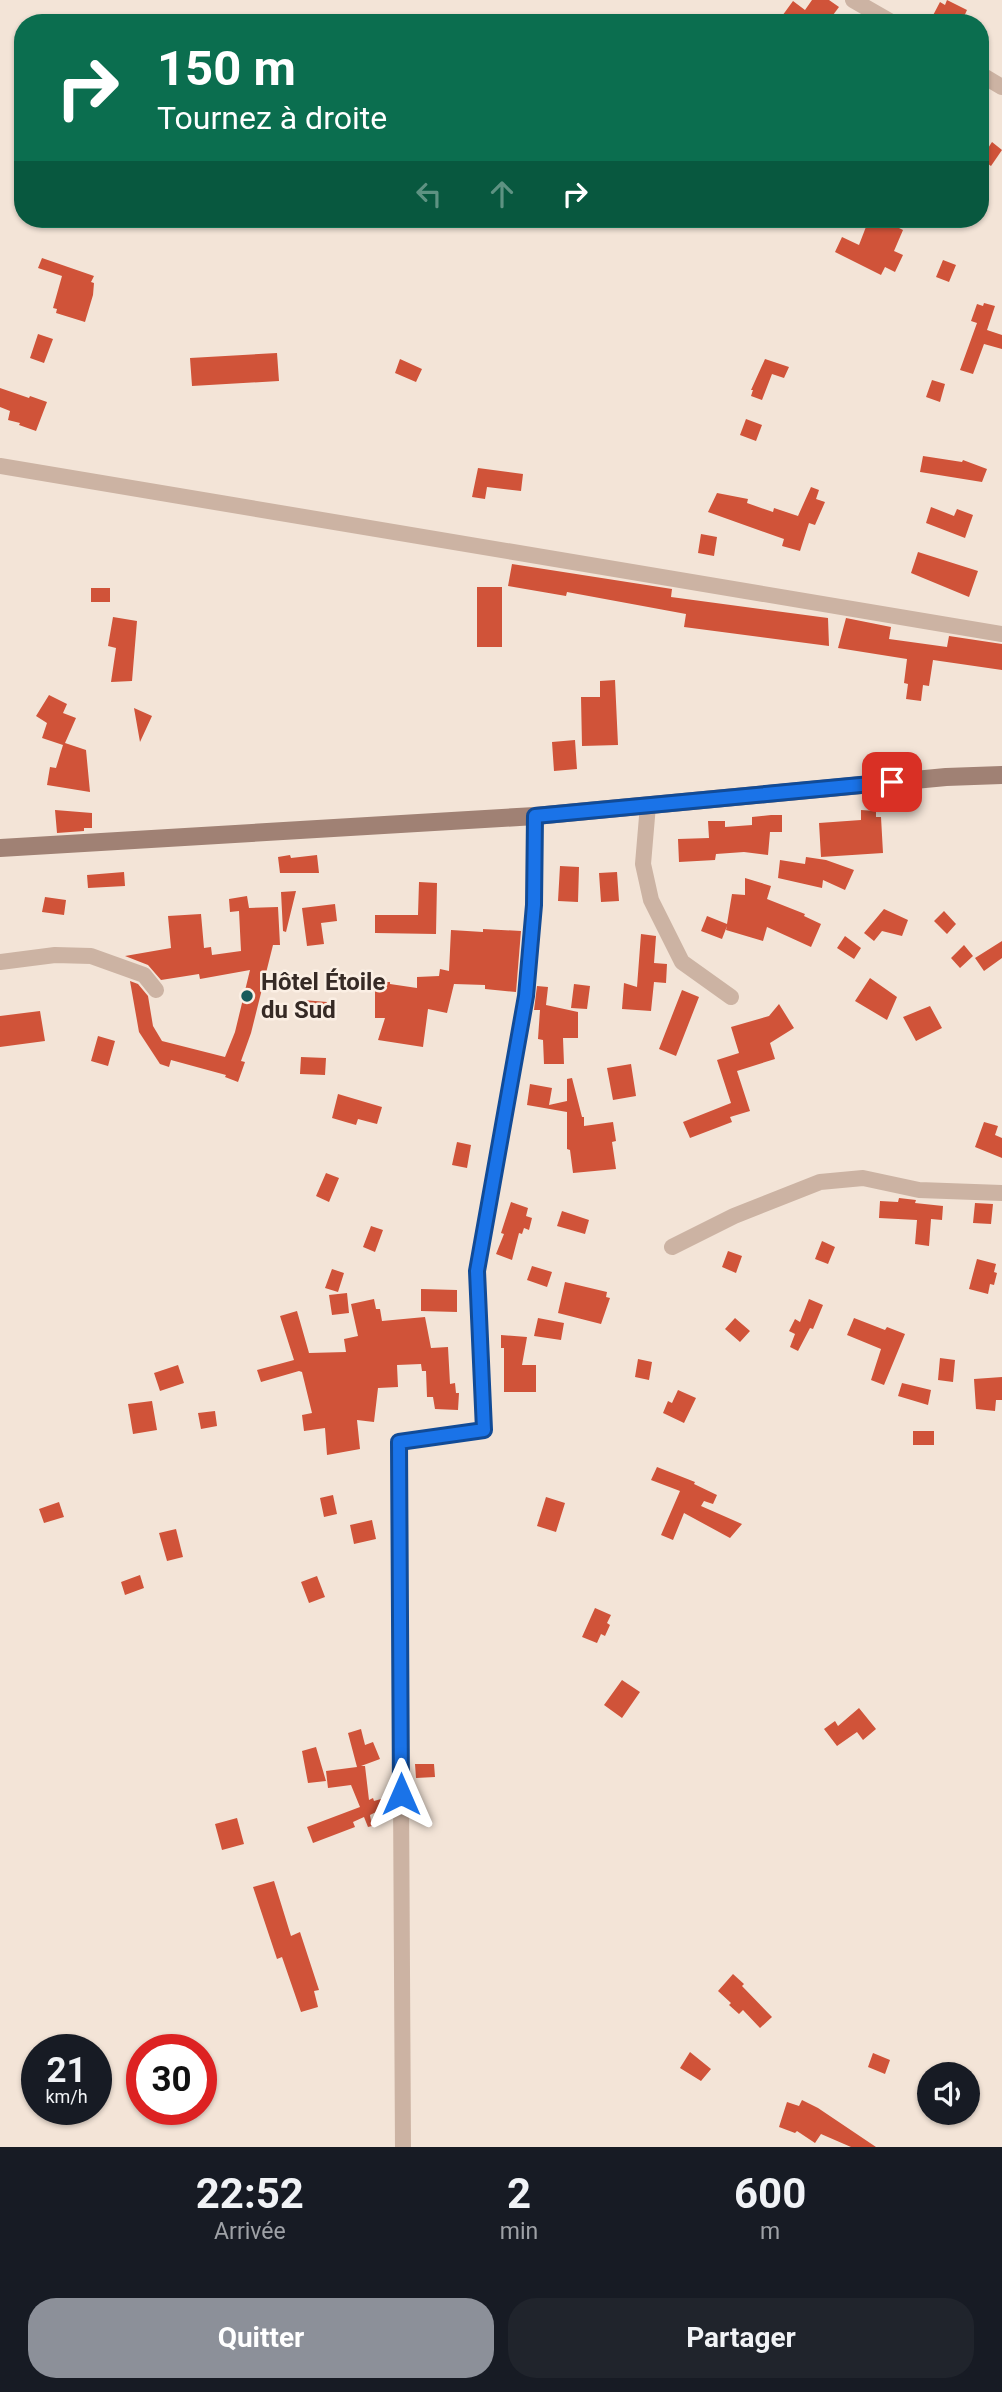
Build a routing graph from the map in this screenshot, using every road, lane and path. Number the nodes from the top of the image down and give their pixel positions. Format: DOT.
graph roads {
  1 [pos="853,0"];
  2 [pos="877,14"];
  3 [pos="0,466"];
  4 [pos="1002,634"];
  5 [pos="1002,775"];
  6 [pos="648,805"];
  7 [pos="535,816"];
  8 [pos="0,848"];
  9 [pos="0,962"];
  10 [pos="156,990"];
  11 [pos="731,998"];
  12 [pos="1002,1193"];
  13 [pos="672,1247"];
  14 [pos="402,2147"];
  1 -- 2 [label="street"];
  3 -- 4 [label="street"];
  5 -- 6 [label="main road"];
  6 -- 7 [label="main road"];
  6 -- 11 [label="street"];
  7 -- 8 [label="main road"];
  7 -- 14 [label="street"];
  9 -- 10 [label="street"];
  12 -- 13 [label="street"];
}
